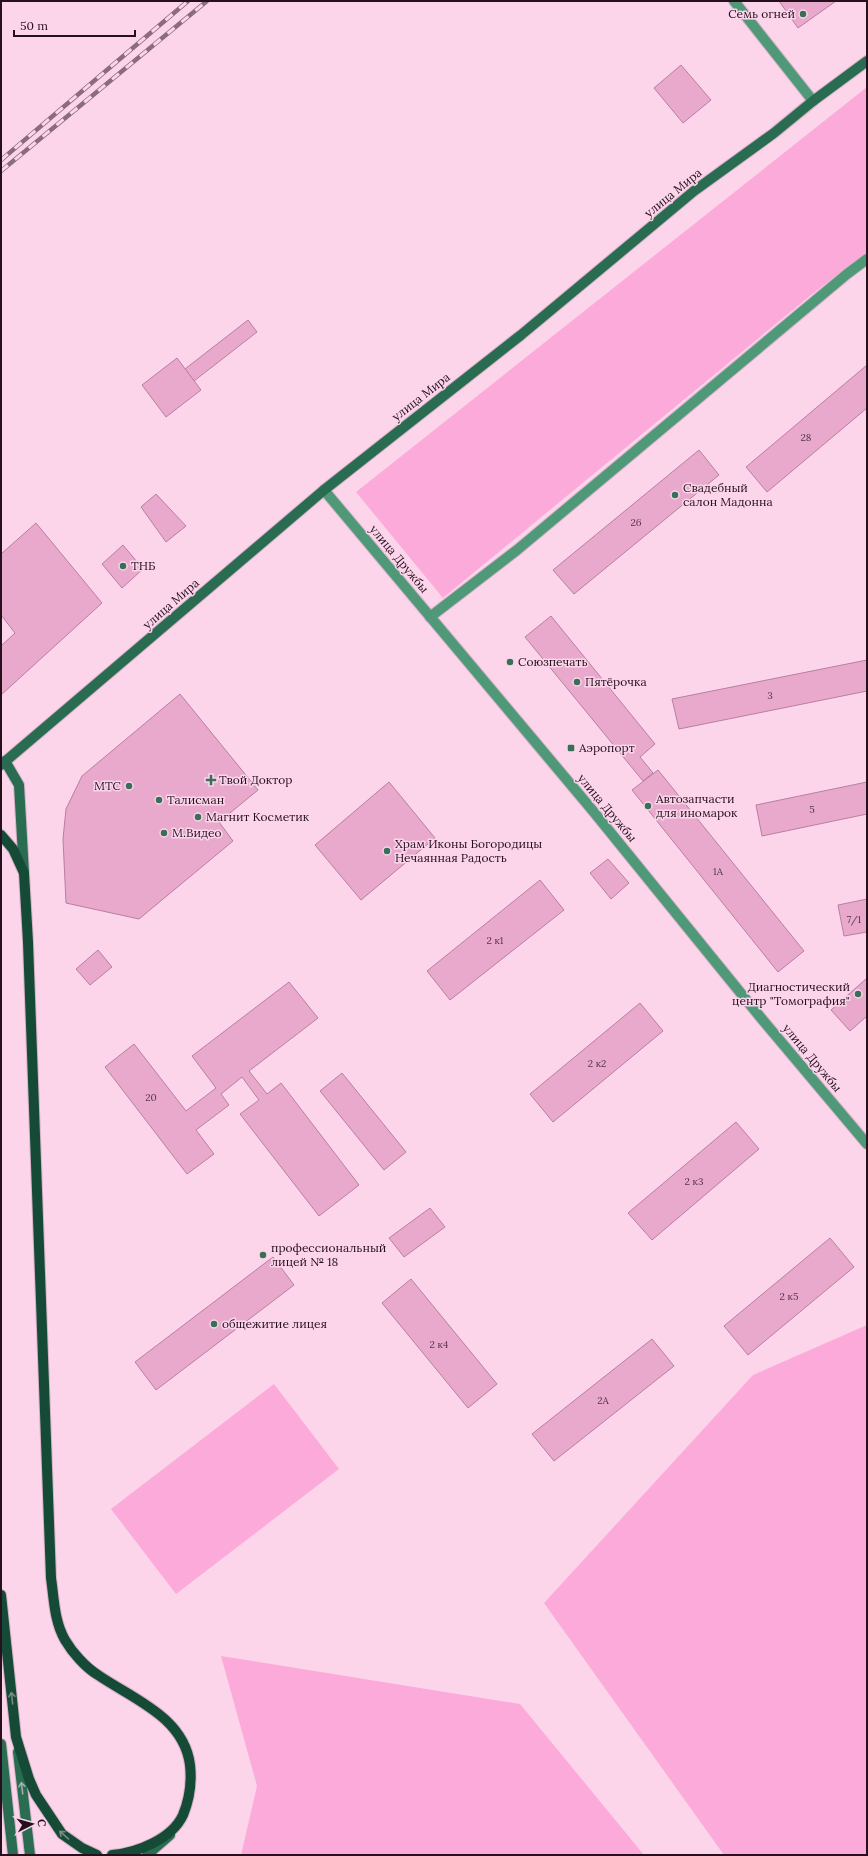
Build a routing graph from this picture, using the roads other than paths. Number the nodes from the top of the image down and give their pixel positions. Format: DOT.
graph roads {
  1 [pos="734,1"];
  2 [pos="867,61"];
  3 [pos="813,101"];
  4 [pos="867,259"];
  5 [pos="324,490"];
  6 [pos="430,617"];
  7 [pos="3,763"];
  8 [pos="1,835"];
  9 [pos="24,873"];
  10 [pos="867,1144"];
  11 [pos="1,1595"];
  12 [pos="16,1737"];
  13 [pos="1,1744"];
  14 [pos="176,1828"];
  15 [pos="13,1855"];
  16 [pos="30,1855"];
  17 [pos="97,1855"];
  18 [pos="112,1855"];
  19 [pos="147,1855"];
  1 -- 3 [label="street"];
  2 -- 3 [label="main road, улица Мира"];
  3 -- 5 [label="main road, улица Мира"];
  4 -- 6 [label="street"];
  5 -- 6 [label="street, улица Дружбы"];
  5 -- 7 [label="main road, улица Мира"];
  6 -- 10 [label="street, улица Дружбы"];
  7 -- 9 [label="main road"];
  8 -- 9 [label="main road"];
  9 -- 14 [label="main road"];
  12 -- 11 [label="main road, one-way"];
  16 -- 12 [label="main road, one-way"];
  17 -- 12 [label="main road, one-way"];
  13 -- 15 [label="main road"];
  14 -- 18 [label="main road"];
  14 -- 19 [label="main road"];
}
